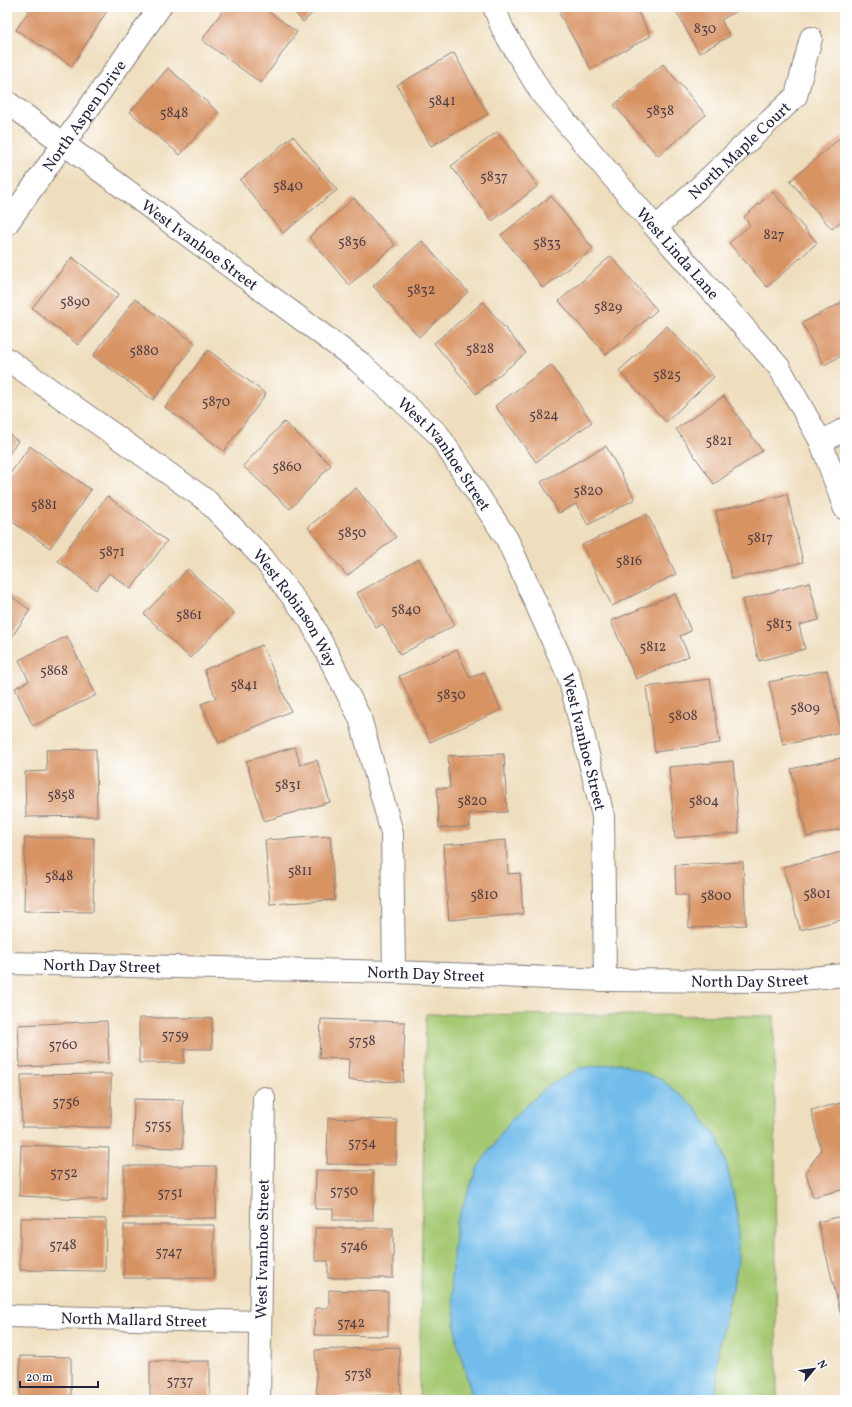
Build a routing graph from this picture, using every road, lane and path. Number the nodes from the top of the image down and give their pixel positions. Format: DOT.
graph roads {
  1 [pos="160,7"];
  2 [pos="494,7"];
  3 [pos="811,38"];
  4 [pos="7,102"];
  5 [pos="63,144"];
  6 [pos="7,224"];
  7 [pos="656,228"];
  8 [pos="7,359"];
  9 [pos="845,429"];
  10 [pos="821,442"];
  11 [pos="845,509"];
  12 [pos="7,963"];
  13 [pos="394,972"];
  14 [pos="845,975"];
  15 [pos="605,980"];
  16 [pos="264,1098"];
  17 [pos="7,1316"];
  18 [pos="260,1322"];
  19 [pos="259,1400"];
  1 -- 5 [label="street, North Aspen Drive"];
  2 -- 7 [label="street, West Linda Lane"];
  3 -- 7 [label="street, North Maple Court"];
  4 -- 5 [label="street, West Ivanhoe Street"];
  5 -- 6 [label="street, North Aspen Drive"];
  5 -- 15 [label="street, West Ivanhoe Street"];
  7 -- 10 [label="street, West Linda Lane"];
  8 -- 13 [label="street, West Robinson Way"];
  9 -- 10 [label="street"];
  10 -- 11 [label="street, West Linda Lane"];
  12 -- 13 [label="street, North Day Street"];
  13 -- 15 [label="street, North Day Street"];
  14 -- 15 [label="street, North Day Street"];
  16 -- 18 [label="street, West Ivanhoe Street"];
  17 -- 18 [label="street, North Mallard Street"];
  18 -- 19 [label="street, West Ivanhoe Street"];
}
